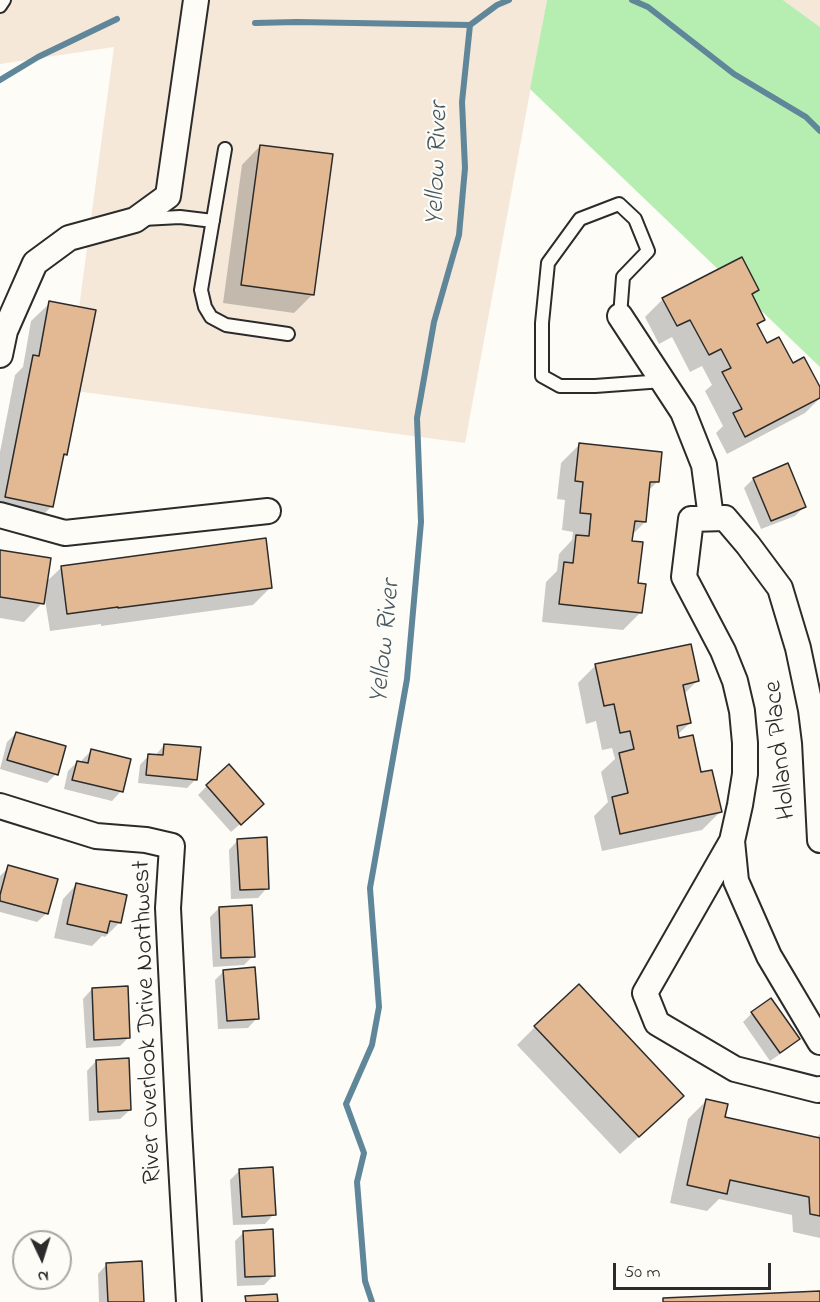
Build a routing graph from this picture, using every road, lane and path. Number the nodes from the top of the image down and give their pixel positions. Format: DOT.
graph roads {
  1 [pos="4,0"];
  2 [pos="196,0"];
  3 [pos="0,6"];
  4 [pos="225,149"];
  5 [pos="135,220"];
  6 [pos="213,221"];
  7 [pos="620,316"];
  8 [pos="288,334"];
  9 [pos="0,355"];
  10 [pos="663,381"];
  11 [pos="268,511"];
  12 [pos="0,515"];
  13 [pos="711,518"];
  14 [pos="0,806"];
  15 [pos="820,840"];
  16 [pos="732,841"];
  17 [pos="820,1042"];
  18 [pos="820,1089"];
  19 [pos="189,1302"];
  1 -- 3 [label="lane"];
  2 -- 5 [label="street"];
  4 -- 6 [label="lane"];
  5 -- 6 [label="lane"];
  5 -- 9 [label="street"];
  6 -- 8 [label="lane"];
  7 -- 10 [label="street"];
  7 -- 10 [label="lane"];
  10 -- 13 [label="street"];
  11 -- 12 [label="street"];
  13 -- 15 [label="street, Holland Place"];
  13 -- 16 [label="street"];
  14 -- 19 [label="street, River Overlook Drive Northwest"];
  16 -- 17 [label="street"];
  16 -- 18 [label="street"];
}
